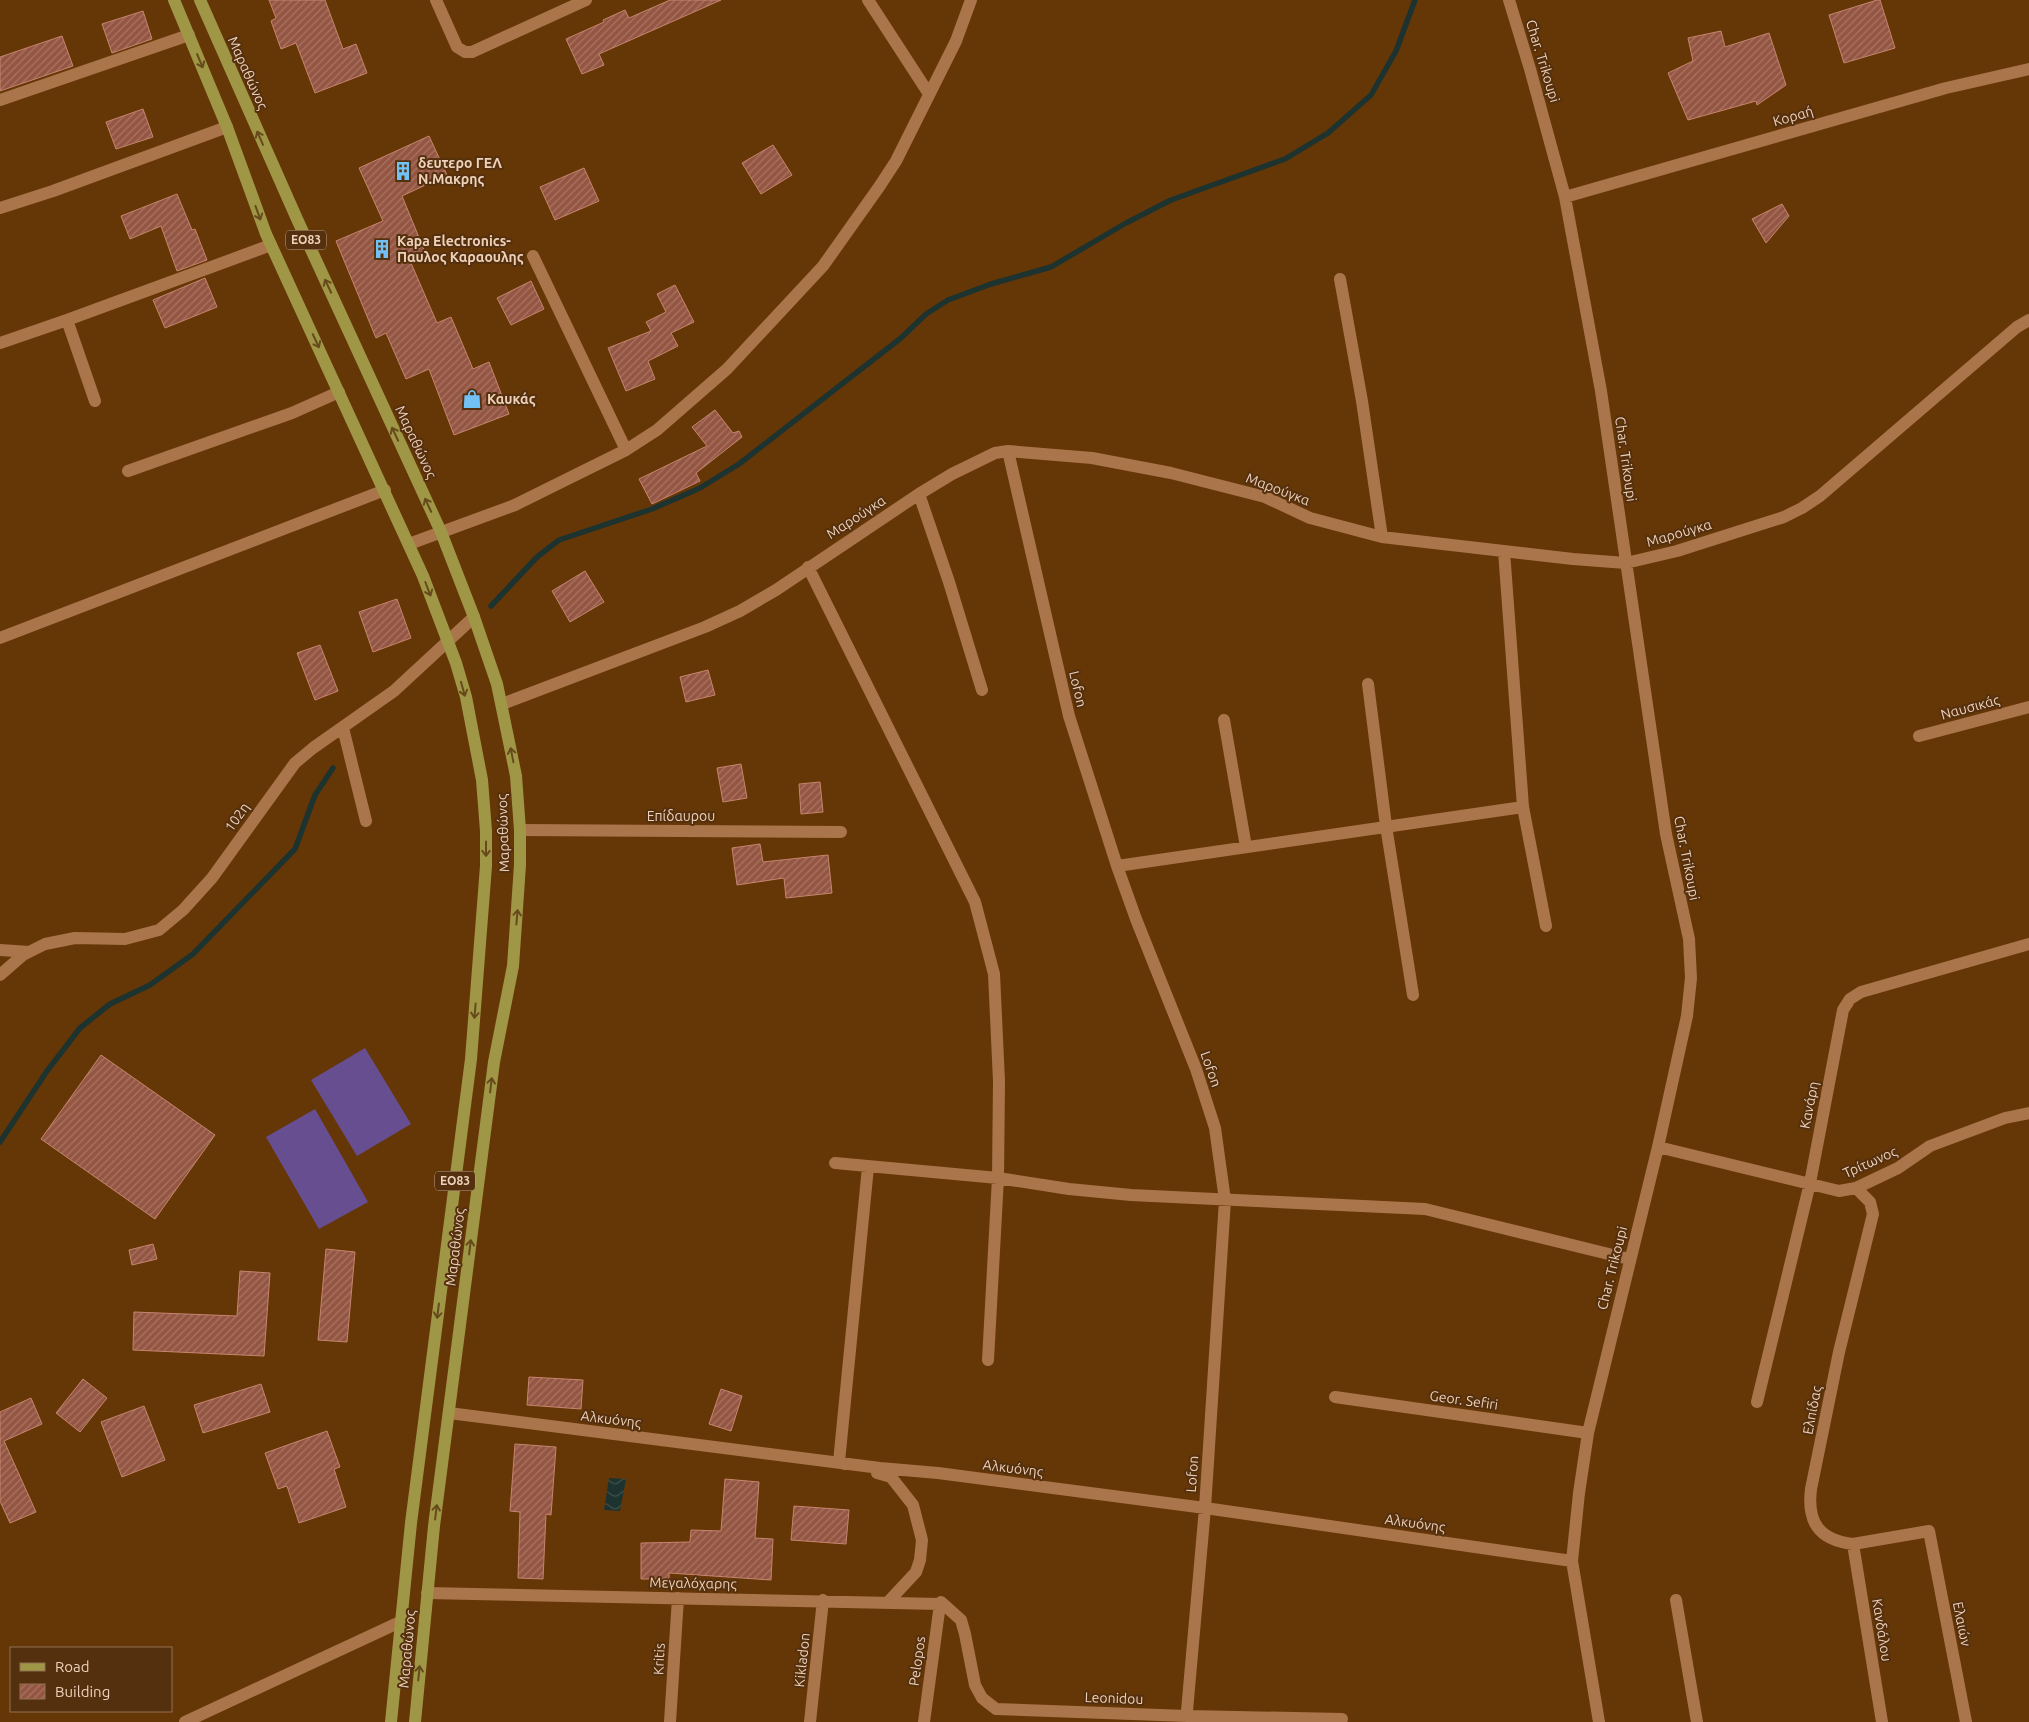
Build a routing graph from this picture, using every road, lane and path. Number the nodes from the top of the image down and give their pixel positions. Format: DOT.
graph roads {
  1 [pos="174,0"];
  2 [pos="200,0"];
  3 [pos="436,0"];
  4 [pos="586,0"];
  5 [pos="868,0"];
  6 [pos="971,0"];
  7 [pos="1509,0"];
  8 [pos="189,35"];
  9 [pos="2029,69"];
  10 [pos="930,94"];
  11 [pos="0,100"];
  12 [pos="227,127"];
  13 [pos="1566,197"];
  14 [pos="0,208"];
  15 [pos="271,245"];
  16 [pos="533,256"];
  17 [pos="1340,279"];
  18 [pos="67,320"];
  19 [pos="2029,320"];
  20 [pos="0,343"];
  21 [pos="340,392"];
  22 [pos="94,401"];
  23 [pos="626,450"];
  24 [pos="1008,451"];
  25 [pos="128,471"];
  26 [pos="385,490"];
  27 [pos="919,494"];
  28 [pos="441,532"];
  29 [pos="1382,537"];
  30 [pos="409,544"];
  31 [pos="1504,551"];
  32 [pos="1626,563"];
  33 [pos="808,567"];
  34 [pos="474,617"];
  35 [pos="0,638"];
  36 [pos="448,642"];
  37 [pos="1368,684"];
  38 [pos="982,690"];
  39 [pos="502,704"];
  40 [pos="2029,707"];
  41 [pos="1224,720"];
  42 [pos="343,728"];
  43 [pos="1919,736"];
  44 [pos="1523,806"];
  45 [pos="366,822"];
  46 [pos="1386,826"];
  47 [pos="520,830"];
  48 [pos="841,832"];
  49 [pos="1246,847"];
  50 [pos="1117,866"];
  51 [pos="1546,926"];
  52 [pos="2029,944"];
  53 [pos="0,950"];
  54 [pos="29,952"];
  55 [pos="0,975"];
  56 [pos="1413,995"];
  57 [pos="2029,1112"];
  58 [pos="1658,1147"];
  59 [pos="835,1163"];
  60 [pos="868,1167"];
  61 [pos="998,1178"];
  62 [pos="1810,1183"];
  63 [pos="1856,1188"];
  64 [pos="1225,1200"];
  65 [pos="1629,1258"];
  66 [pos="988,1360"];
  67 [pos="1335,1397"];
  68 [pos="1757,1402"];
  69 [pos="449,1413"];
  70 [pos="1588,1433"];
  71 [pos="839,1462"];
  72 [pos="1205,1508"];
  73 [pos="1930,1531"];
  74 [pos="1853,1544"];
  75 [pos="1572,1561"];
  76 [pos="427,1593"];
  77 [pos="678,1598"];
  78 [pos="823,1600"];
  79 [pos="1676,1600"];
  80 [pos="888,1602"];
  81 [pos="940,1604"];
  82 [pos="954,1611"];
  83 [pos="400,1622"];
  84 [pos="1186,1719"];
  85 [pos="1342,1719"];
  86 [pos="185,1722"];
  87 [pos="392,1722"];
  88 [pos="415,1722"];
  89 [pos="670,1722"];
  90 [pos="810,1722"];
  91 [pos="924,1722"];
  92 [pos="1599,1722"];
  93 [pos="1698,1722"];
  94 [pos="1882,1722"];
  95 [pos="1966,1722"];
  1 -- 8 [label="main road, Μαραθώνος / ΕΟ83"];
  28 -- 2 [label="main road, Μαραθώνος / ΕΟ83, one-way"];
  3 -- 4 [label="street"];
  5 -- 10 [label="street"];
  6 -- 10 [label="street"];
  7 -- 13 [label="street, Char. Trikoupi"];
  8 -- 11 [label="street"];
  8 -- 12 [label="main road, Μαραθώνος / ΕΟ83, one-way"];
  9 -- 13 [label="street, Κοραή"];
  10 -- 23 [label="street"];
  12 -- 14 [label="street"];
  12 -- 15 [label="main road, Μαραθώνος / ΕΟ83, one-way"];
  13 -- 32 [label="street, Char. Trikoupi"];
  15 -- 18 [label="street"];
  15 -- 21 [label="main road, Μαραθώνος / ΕΟ83, one-way"];
  16 -- 23 [label="street"];
  17 -- 29 [label="street"];
  18 -- 20 [label="street"];
  18 -- 22 [label="street"];
  19 -- 32 [label="street, Μαρούγκα"];
  21 -- 25 [label="street"];
  21 -- 26 [label="main road, Μαραθώνος / ΕΟ83"];
  23 -- 28 [label="street"];
  24 -- 27 [label="street, Μαρούγκα"];
  24 -- 29 [label="street, Μαρούγκα"];
  24 -- 50 [label="street, Lofon"];
  26 -- 30 [label="main road, Μαραθώνος / ΕΟ83"];
  26 -- 35 [label="street"];
  27 -- 33 [label="street, Μαρούγκα"];
  27 -- 38 [label="street"];
  28 -- 30 [label="street"];
  28 -- 34 [label="main road, Μαραθώνος / ΕΟ83"];
  29 -- 31 [label="street, Μαρούγκα"];
  30 -- 36 [label="main road, Μαραθώνος / ΕΟ83, one-way"];
  31 -- 32 [label="street, Μαρούγκα"];
  31 -- 44 [label="street"];
  32 -- 58 [label="street, Char. Trikoupi"];
  33 -- 39 [label="street, Μαρούγκα"];
  33 -- 61 [label="street"];
  34 -- 36 [label="street, 102η"];
  34 -- 39 [label="main road, Μαραθώνος / ΕΟ83"];
  36 -- 42 [label="street, 102η"];
  36 -- 83 [label="main road, Μαραθώνος / ΕΟ83, one-way"];
  37 -- 46 [label="street"];
  47 -- 39 [label="main road, Μαραθώνος / ΕΟ83, one-way"];
  40 -- 43 [label="street, Ναυσικάς"];
  41 -- 49 [label="street"];
  42 -- 45 [label="street"];
  42 -- 54 [label="street, 102η"];
  44 -- 46 [label="street"];
  44 -- 51 [label="street"];
  46 -- 49 [label="street"];
  46 -- 56 [label="street"];
  47 -- 48 [label="street, Επίδαυρου"];
  69 -- 47 [label="main road, Μαραθώνος / ΕΟ83, one-way"];
  49 -- 50 [label="street"];
  50 -- 64 [label="street, Lofon"];
  52 -- 62 [label="street, Κανάρη"];
  53 -- 54 [label="street"];
  54 -- 55 [label="street, 102η"];
  57 -- 63 [label="street, Τρίτωνος"];
  58 -- 62 [label="street, Τρίτωνος"];
  58 -- 65 [label="street, Char. Trikoupi"];
  59 -- 60 [label="street"];
  60 -- 61 [label="street"];
  60 -- 71 [label="street"];
  61 -- 64 [label="street"];
  61 -- 66 [label="street"];
  62 -- 63 [label="street, Τρίτωνος"];
  62 -- 68 [label="street, Κανάρη"];
  63 -- 74 [label="street, Ελπίδας"];
  64 -- 65 [label="street"];
  64 -- 72 [label="street, Lofon"];
  65 -- 70 [label="street, Char. Trikoupi"];
  67 -- 70 [label="street, Geor. Sefiri"];
  69 -- 71 [label="street, Αλκυόνης"];
  76 -- 69 [label="main road, Μαραθώνος / ΕΟ83, one-way"];
  70 -- 75 [label="street, Char. Trikoupi"];
  71 -- 72 [label="street, Αλκυόνης"];
  71 -- 80 [label="street"];
  72 -- 75 [label="street, Αλκυόνης"];
  72 -- 84 [label="street, Lofon"];
  73 -- 74 [label="street, Ελπίδας"];
  73 -- 95 [label="street, Ελαιών"];
  74 -- 94 [label="street, Κανδάλου"];
  75 -- 92 [label="street, Char. Trikoupi"];
  76 -- 77 [label="street, Μεγαλόχαρης"];
  88 -- 76 [label="main road, Μαραθώνος / ΕΟ83, one-way"];
  77 -- 78 [label="street, Μεγαλόχαρης"];
  77 -- 89 [label="street, Kritis"];
  78 -- 80 [label="street, Μεγαλόχαρης"];
  78 -- 90 [label="street, Kikladon"];
  79 -- 93 [label="street"];
  80 -- 81 [label="street, Μεγαλόχαρης"];
  81 -- 82 [label="street, Μεγαλόχαρης"];
  81 -- 91 [label="street, Pelopos"];
  82 -- 84 [label="street, Leonidou"];
  83 -- 86 [label="street"];
  83 -- 87 [label="main road, Μαραθώνος / ΕΟ83"];
  84 -- 85 [label="street, Leonidou"];
}
